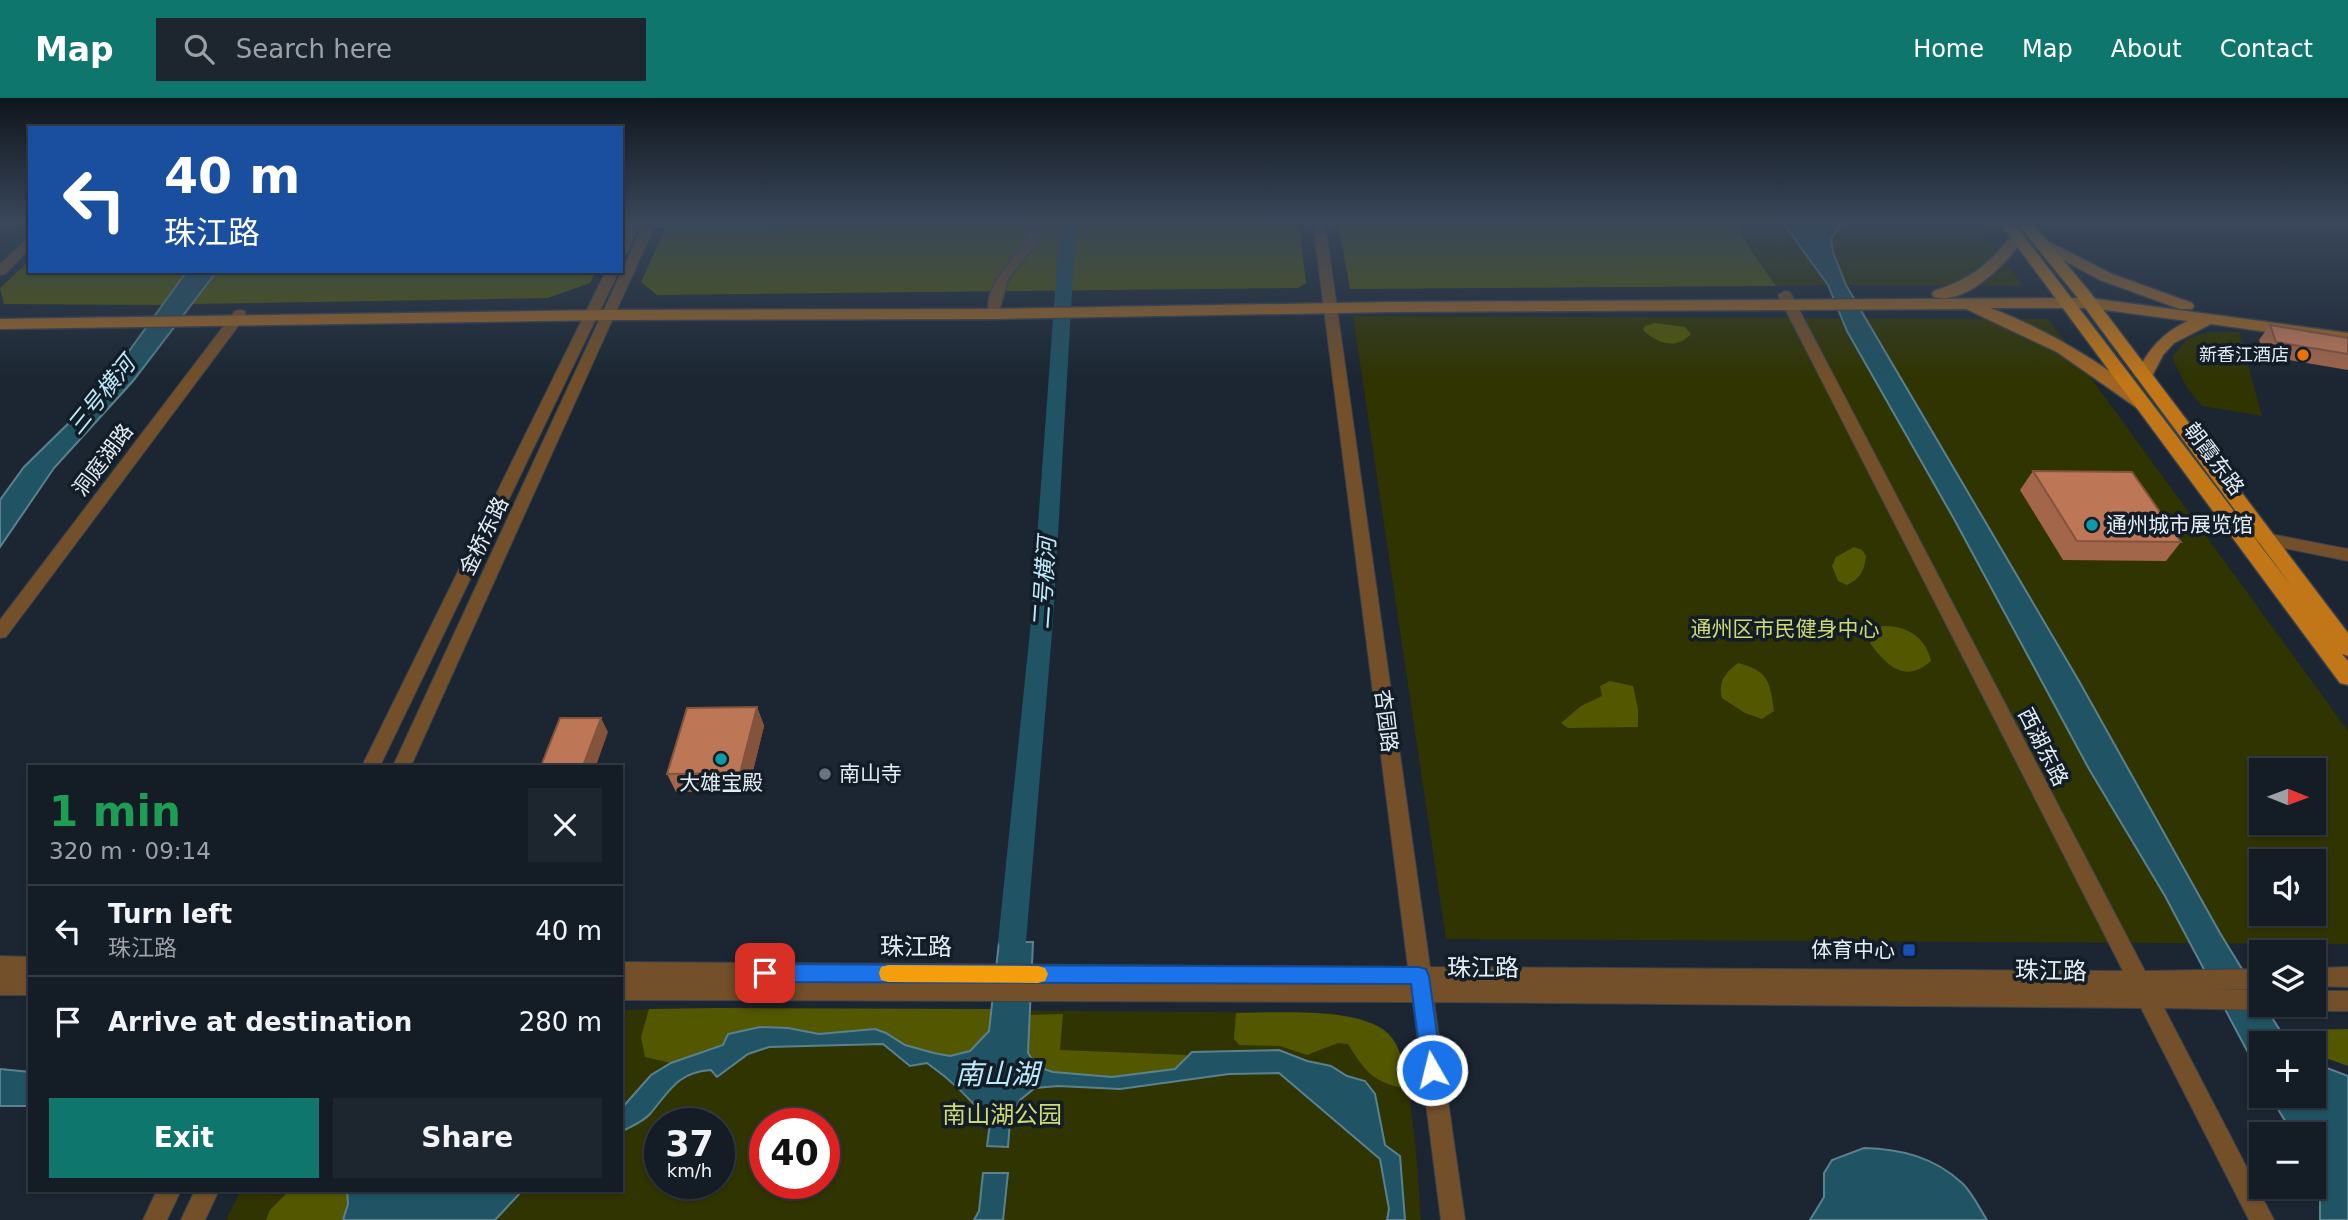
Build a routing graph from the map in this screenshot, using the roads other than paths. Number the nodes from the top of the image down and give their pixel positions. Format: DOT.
graph roads {
  1 [pos="612,275"];
  2 [pos="619,275"];
  3 [pos="1005,275"];
  4 [pos="1326,275"];
  5 [pos="1984,275"];
  6 [pos="2057,275"];
  7 [pos="2061,275"];
  8 [pos="2105,275"];
  9 [pos="1818,298"];
  10 [pos="1948,298"];
  11 [pos="2075,298"];
  12 [pos="1786,299"];
  13 [pos="1329,303"];
  14 [pos="994,308"];
  15 [pos="2191,308"];
  16 [pos="602,311"];
  17 [pos="0,316"];
  18 [pos="143,318"];
  19 [pos="237,318"];
  20 [pos="2211,319"];
  21 [pos="0,324"];
  22 [pos="2348,330"];
  23 [pos="2348,338"];
  24 [pos="2144,376"];
  25 [pos="2146,406"];
  26 [pos="2243,535"];
  27 [pos="2266,539"];
  28 [pos="2348,555"];
  29 [pos="0,632"];
  30 [pos="2348,648"];
  31 [pos="2348,677"];
  32 [pos="372,765"];
  33 [pos="402,765"];
  34 [pos="0,966"];
  35 [pos="28,967"];
  36 [pos="623,972"];
  37 [pos="2348,977"];
  38 [pos="2326,978"];
  39 [pos="2249,979"];
  40 [pos="983,983"];
  41 [pos="0,985"];
  42 [pos="28,985"];
  43 [pos="1421,985"];
  44 [pos="2142,989"];
  45 [pos="623,990"];
  46 [pos="2249,1000"];
  47 [pos="2326,1001"];
  48 [pos="2348,1001"];
  49 [pos="168,1192"];
  50 [pos="206,1192"];
  51 [pos="155,1220"];
  52 [pos="193,1220"];
  53 [pos="1453,1220"];
  54 [pos="2262,1220"];
  1 -- 16 [label="street"];
  2 -- 16 [label="street"];
  3 -- 14 [label="street"];
  4 -- 13 [label="street, 杏园路"];
  5 -- 10 [label="main road"];
  6 -- 11 [label="main road"];
  7 -- 11 [label="main road"];
  8 -- 15 [label="main road"];
  9 -- 10 [label="main road"];
  9 -- 10 [label="main road"];
  9 -- 12 [label="main road"];
  10 -- 11 [label="main road"];
  10 -- 25 [label="main road"];
  11 -- 15 [label="main road"];
  11 -- 20 [label="main road"];
  11 -- 24 [label="main road, 朝霞东路"];
  11 -- 25 [label="main road, 朝霞东路"];
  12 -- 13 [label="main road"];
  12 -- 44 [label="street, 西湖东路"];
  13 -- 14 [label="main road"];
  13 -- 43 [label="street, 杏园路"];
  14 -- 16 [label="main road"];
  15 -- 22 [label="main road"];
  16 -- 19 [label="main road"];
  16 -- 32 [label="street, 金桥东路"];
  16 -- 33 [label="street, 金桥东路"];
  17 -- 18 [label="main road"];
  18 -- 19 [label="main road"];
  18 -- 21 [label="main road"];
  19 -- 29 [label="street, 洞庭湖路"];
  20 -- 23 [label="main road"];
  20 -- 24 [label="main road"];
  24 -- 27 [label="main road, 朝霞东路"];
  25 -- 26 [label="main road, 朝霞东路"];
  26 -- 27 [label="street"];
  26 -- 31 [label="main road, 朝霞东路"];
  27 -- 28 [label="street"];
  27 -- 30 [label="main road, 朝霞东路"];
  34 -- 35 [label="street"];
  36 -- 40 [label="street, 珠江路"];
  37 -- 38 [label="street"];
  39 -- 44 [label="street, 珠江路"];
  40 -- 43 [label="street, 珠江路"];
  40 -- 45 [label="street, 珠江路"];
  41 -- 42 [label="street"];
  43 -- 44 [label="street, 珠江路"];
  43 -- 53 [label="street, 杏园路"];
  44 -- 46 [label="street, 珠江路"];
  44 -- 54 [label="street, 西湖东路"];
  47 -- 48 [label="street"];
  49 -- 51 [label="street"];
  50 -- 52 [label="street"];
}
